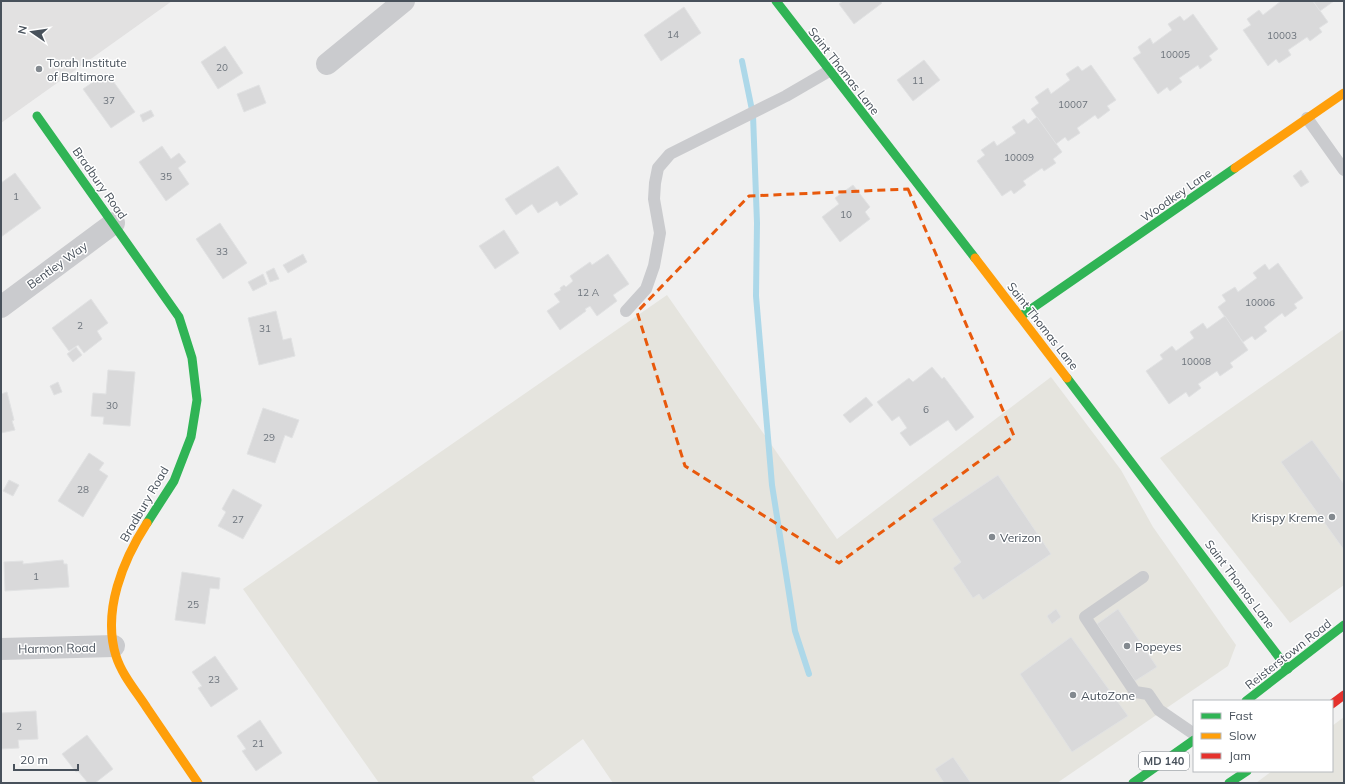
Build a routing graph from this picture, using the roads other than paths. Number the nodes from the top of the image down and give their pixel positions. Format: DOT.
graph roads {
  1 [pos="404,1"];
  2 [pos="776,1"];
  3 [pos="327,64"];
  4 [pos="829,71"];
  5 [pos="1344,93"];
  6 [pos="38,116"];
  7 [pos="1307,118"];
  8 [pos="1344,170"];
  9 [pos="114,223"];
  10 [pos="1,306"];
  11 [pos="626,311"];
  12 [pos="1021,316"];
  13 [pos="1143,577"];
  14 [pos="1344,625"];
  15 [pos="114,646"];
  16 [pos="1,649"];
  17 [pos="1288,669"];
  18 [pos="1344,695"];
  19 [pos="1247,700"];
  20 [pos="1333,703"];
  21 [pos="1193,733"];
  22 [pos="1193,741"];
  23 [pos="1246,772"];
  24 [pos="198,783"];
  25 [pos="1133,783"];
  26 [pos="1229,783"];
  1 -- 3 [label="street"];
  2 -- 4 [label="street, Saint Thomas Lane"];
  4 -- 11 [label="lane"];
  4 -- 12 [label="street, Saint Thomas Lane"];
  5 -- 7 [label="street, Woodkey Lane"];
  6 -- 9 [label="street, Bradbury Road"];
  7 -- 8 [label="lane"];
  7 -- 12 [label="street, Woodkey Lane"];
  9 -- 10 [label="street, Bentley Way"];
  9 -- 15 [label="street, Bradbury Road"];
  12 -- 17 [label="street, Saint Thomas Lane"];
  13 -- 21 [label="lane"];
  14 -- 17 [label="street, Reisterstown Road"];
  15 -- 16 [label="street, Harmon Road"];
  15 -- 24 [label="street, Bradbury Road"];
  17 -- 19 [label="street, Reisterstown Road"];
  18 -- 20 [label="street"];
  22 -- 25 [label="street, MD 140"];
  23 -- 26 [label="street"];
}
